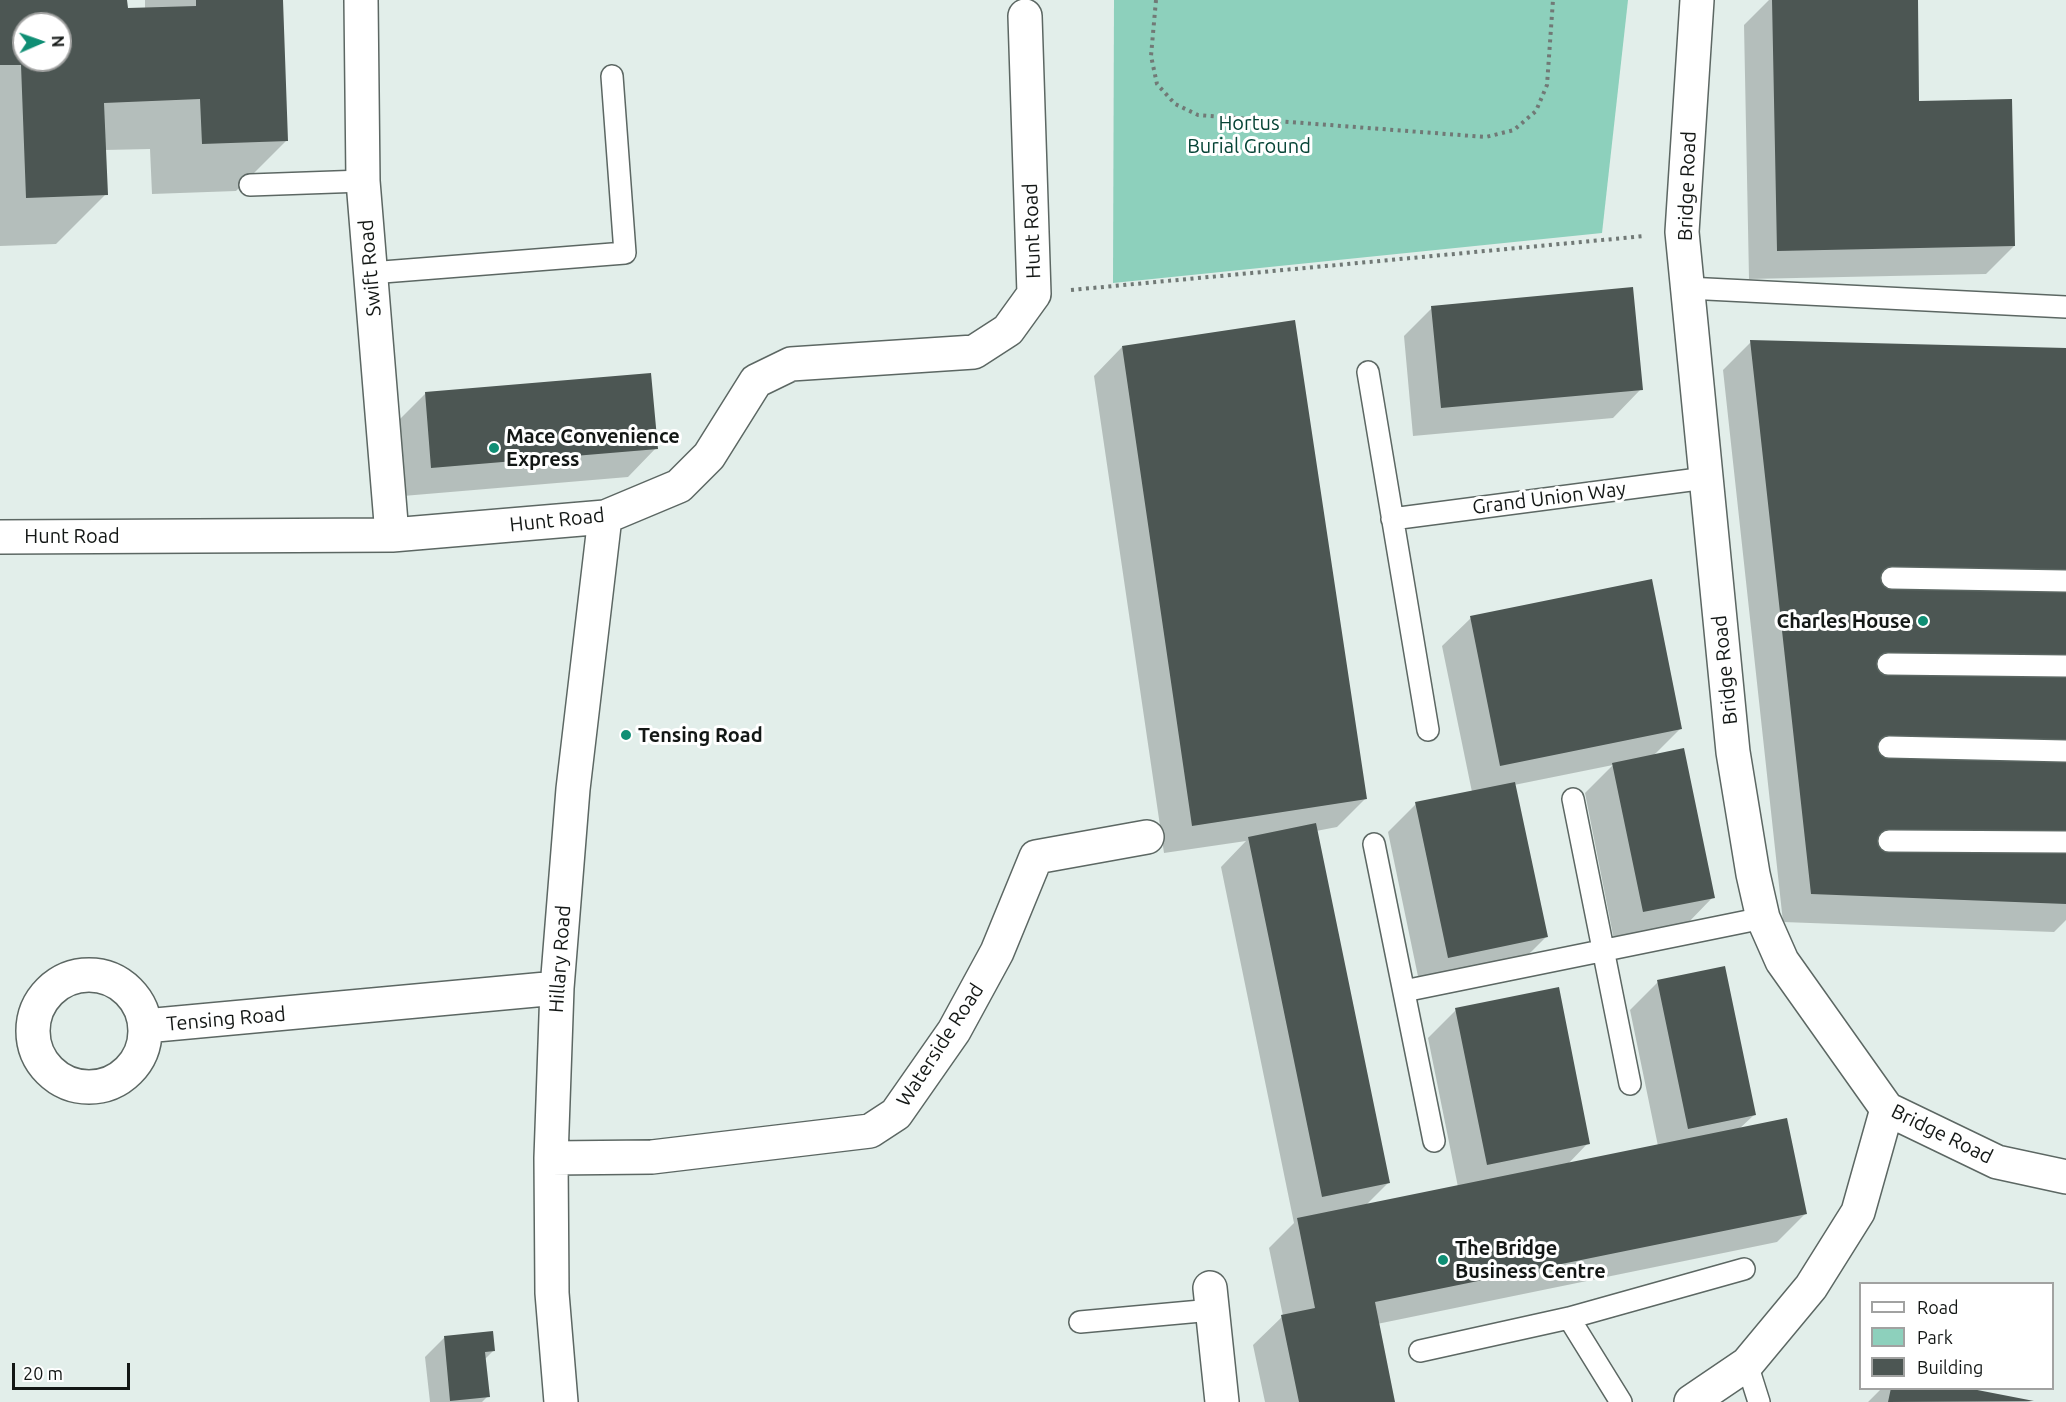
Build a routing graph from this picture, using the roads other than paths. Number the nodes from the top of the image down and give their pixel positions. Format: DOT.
graph roads {
  1 [pos="361,0"];
  2 [pos="1697,0"];
  3 [pos="1025,16"];
  4 [pos="612,76"];
  5 [pos="363,181"];
  6 [pos="250,185"];
  7 [pos="370,273"];
  8 [pos="1687,288"];
  9 [pos="2066,307"];
  10 [pos="1368,372"];
  11 [pos="1706,478"];
  12 [pos="605,518"];
  13 [pos="1392,519"];
  14 [pos="392,535"];
  15 [pos="0,537"];
  16 [pos="1892,578"];
  17 [pos="2066,581"];
  18 [pos="1888,664"];
  19 [pos="2066,666"];
  20 [pos="1428,730"];
  21 [pos="1889,747"];
  22 [pos="2066,751"];
  23 [pos="1573,799"];
  24 [pos="1147,837"];
  25 [pos="1889,841"];
  26 [pos="2066,842"];
  27 [pos="1374,844"];
  28 [pos="1763,918"];
  29 [pos="1604,950"];
  30 [pos="557,988"];
  31 [pos="1404,991"];
  32 [pos="145,1026"];
  33 [pos="1630,1084"];
  34 [pos="1887,1109"];
  35 [pos="1434,1141"];
  36 [pos="551,1158"];
  37 [pos="2066,1177"];
  38 [pos="1744,1269"];
  39 [pos="1211,1299"];
  40 [pos="1569,1318"];
  41 [pos="1080,1322"];
  42 [pos="1420,1351"];
  43 [pos="1747,1364"];
  44 [pos="561,1402"];
  45 [pos="1222,1402"];
  46 [pos="1621,1402"];
  47 [pos="1691,1402"];
  48 [pos="1759,1402"];
  1 -- 5 [label="street, Swift Road"];
  2 -- 8 [label="street, Bridge Road"];
  3 -- 12 [label="street, Hunt Road"];
  4 -- 7 [label="lane"];
  5 -- 6 [label="lane"];
  5 -- 7 [label="street, Swift Road"];
  7 -- 14 [label="street, Swift Road"];
  8 -- 9 [label="lane"];
  8 -- 11 [label="street, Bridge Road"];
  10 -- 13 [label="lane"];
  11 -- 13 [label="lane, Grand Union Way"];
  11 -- 28 [label="street, Bridge Road"];
  12 -- 14 [label="street, Hunt Road"];
  12 -- 30 [label="street, Hillary Road"];
  13 -- 20 [label="lane"];
  14 -- 15 [label="street, Hunt Road"];
  16 -- 17 [label="lane"];
  18 -- 19 [label="lane"];
  21 -- 22 [label="lane"];
  23 -- 29 [label="lane"];
  24 -- 36 [label="street, Waterside Road"];
  25 -- 26 [label="lane"];
  27 -- 31 [label="lane"];
  28 -- 29 [label="lane"];
  28 -- 34 [label="street, Bridge Road"];
  29 -- 31 [label="lane"];
  29 -- 33 [label="lane"];
  30 -- 32 [label="street, Tensing Road"];
  30 -- 36 [label="street, Hillary Road"];
  31 -- 35 [label="lane"];
  34 -- 37 [label="street, Bridge Road"];
  34 -- 43 [label="street"];
  36 -- 44 [label="street, Hillary Road"];
  38 -- 40 [label="lane"];
  39 -- 41 [label="lane"];
  39 -- 45 [label="street"];
  40 -- 42 [label="lane"];
  40 -- 46 [label="lane"];
  43 -- 47 [label="street"];
  43 -- 48 [label="lane"];
}
